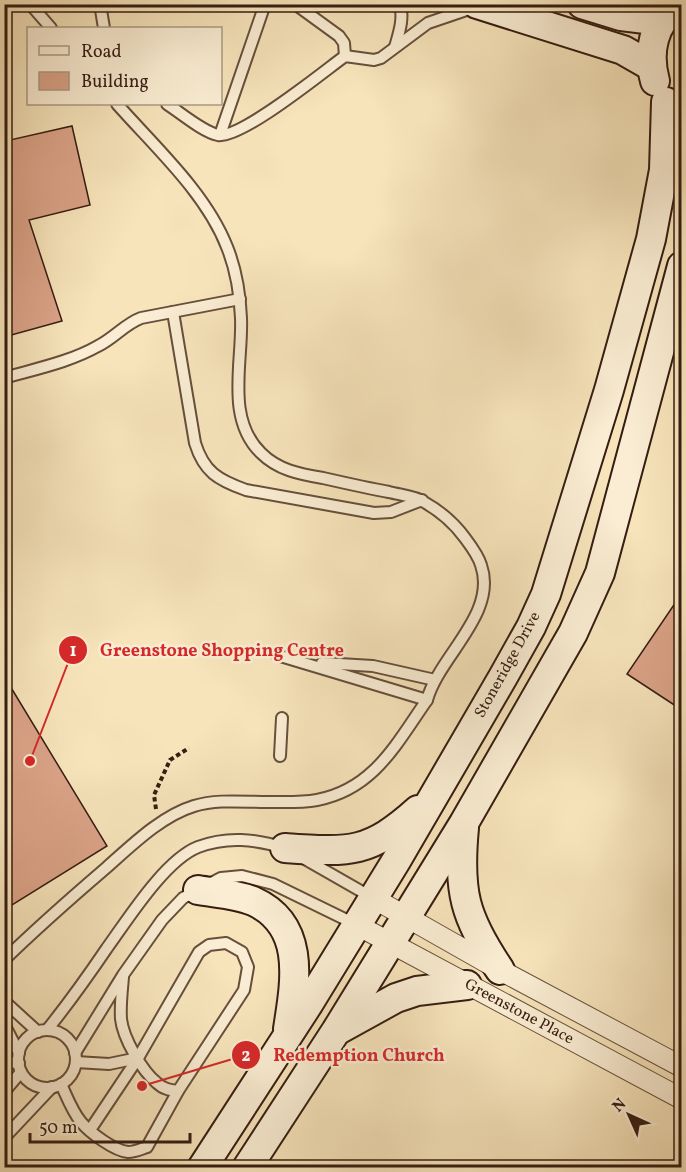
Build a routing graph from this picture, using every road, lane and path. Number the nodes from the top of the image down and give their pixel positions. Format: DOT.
graph roads {
  1 [pos="30,4"];
  2 [pos="104,4"];
  3 [pos="265,4"];
  4 [pos="295,4"];
  5 [pos="400,4"];
  6 [pos="582,4"];
  7 [pos="478,5"];
  8 [pos="670,13"];
  9 [pos="50,27"];
  10 [pos="104,27"];
  11 [pos="395,47"];
  12 [pos="345,56"];
  13 [pos="651,66"];
  14 [pos="118,105"];
  15 [pos="170,105"];
  16 [pos="674,108"];
  17 [pos="220,135"];
  18 [pos="681,266"];
  19 [pos="240,299"];
  20 [pos="173,312"];
  21 [pos="4,378"];
  22 [pos="422,500"];
  23 [pos="277,655"];
  24 [pos="303,662"];
  25 [pos="435,680"];
  26 [pos="427,700"];
  27 [pos="282,718"];
  28 [pos="189,748"];
  29 [pos="280,756"];
  30 [pos="154,795"];
  31 [pos="430,799"];
  32 [pos="464,823"];
  33 [pos="285,848"];
  34 [pos="198,890"];
  35 [pos="373,898"];
  36 [pos="407,916"];
  37 [pos="357,925"];
  38 [pos="391,942"];
  39 [pos="4,960"];
  40 [pos="500,970"];
  41 [pos="123,975"];
  42 [pos="467,985"];
  43 [pos="4,1001"];
  44 [pos="4,1024"];
  45 [pos="43,1031"];
  46 [pos="336,1031"];
  47 [pos="287,1034"];
  48 [pos="76,1057"];
  49 [pos="138,1058"];
  50 [pos="4,1062"];
  51 [pos="20,1063"];
  52 [pos="681,1067"];
  53 [pos="57,1086"];
  54 [pos="178,1091"];
  55 [pos="4,1092"];
  56 [pos="681,1099"];
  57 [pos="90,1130"];
  58 [pos="4,1138"];
  59 [pos="202,1167"];
  60 [pos="247,1167"];
  1 -- 9 [label="lane"];
  2 -- 10 [label="lane"];
  3 -- 17 [label="lane"];
  4 -- 12 [label="lane"];
  5 -- 11 [label="lane"];
  6 -- 8 [label="street"];
  7 -- 11 [label="lane"];
  7 -- 13 [label="street"];
  8 -- 13 [label="street"];
  11 -- 12 [label="lane"];
  12 -- 17 [label="lane"];
  13 -- 16 [label="street"];
  14 -- 19 [label="lane"];
  15 -- 17 [label="lane"];
  16 -- 31 [label="street, Stoneridge Drive"];
  18 -- 32 [label="street"];
  19 -- 20 [label="lane"];
  19 -- 22 [label="lane"];
  20 -- 21 [label="lane"];
  20 -- 22 [label="lane"];
  22 -- 25 [label="lane"];
  23 -- 24 [label="lane"];
  24 -- 25 [label="lane"];
  24 -- 26 [label="lane"];
  25 -- 26 [label="lane"];
  26 -- 39 [label="lane"];
  27 -- 29 [label="lane"];
  28 -- 30 [label="path"];
  31 -- 33 [label="street"];
  31 -- 35 [label="street, Stoneridge Drive"];
  32 -- 36 [label="street"];
  32 -- 40 [label="street"];
  33 -- 35 [label="lane"];
  33 -- 45 [label="lane"];
  34 -- 37 [label="lane"];
  34 -- 41 [label="lane"];
  34 -- 47 [label="street"];
  35 -- 36 [label="street, Greenstone Place"];
  35 -- 37 [label="street, Stoneridge Drive"];
  36 -- 38 [label="street"];
  36 -- 40 [label="street, Greenstone Place"];
  37 -- 38 [label="street, Greenstone Place"];
  37 -- 47 [label="street, Stoneridge Drive"];
  38 -- 42 [label="street, Greenstone Place"];
  38 -- 46 [label="street"];
  40 -- 52 [label="street, Greenstone Place"];
  41 -- 48 [label="lane"];
  41 -- 49 [label="lane"];
  42 -- 46 [label="street"];
  42 -- 56 [label="street, Greenstone Place"];
  43 -- 45 [label="lane"];
  44 -- 51 [label="lane"];
  45 -- 48 [label="lane"];
  45 -- 51 [label="lane"];
  46 -- 60 [label="street"];
  47 -- 59 [label="street, Stoneridge Drive"];
  48 -- 49 [label="lane"];
  48 -- 53 [label="lane"];
  49 -- 54 [label="lane"];
  49 -- 54 [label="lane"];
  49 -- 57 [label="lane"];
  50 -- 51 [label="lane"];
  51 -- 53 [label="lane"];
  51 -- 55 [label="lane"];
  53 -- 57 [label="lane"];
  53 -- 58 [label="lane"];
  54 -- 57 [label="lane"];
}
